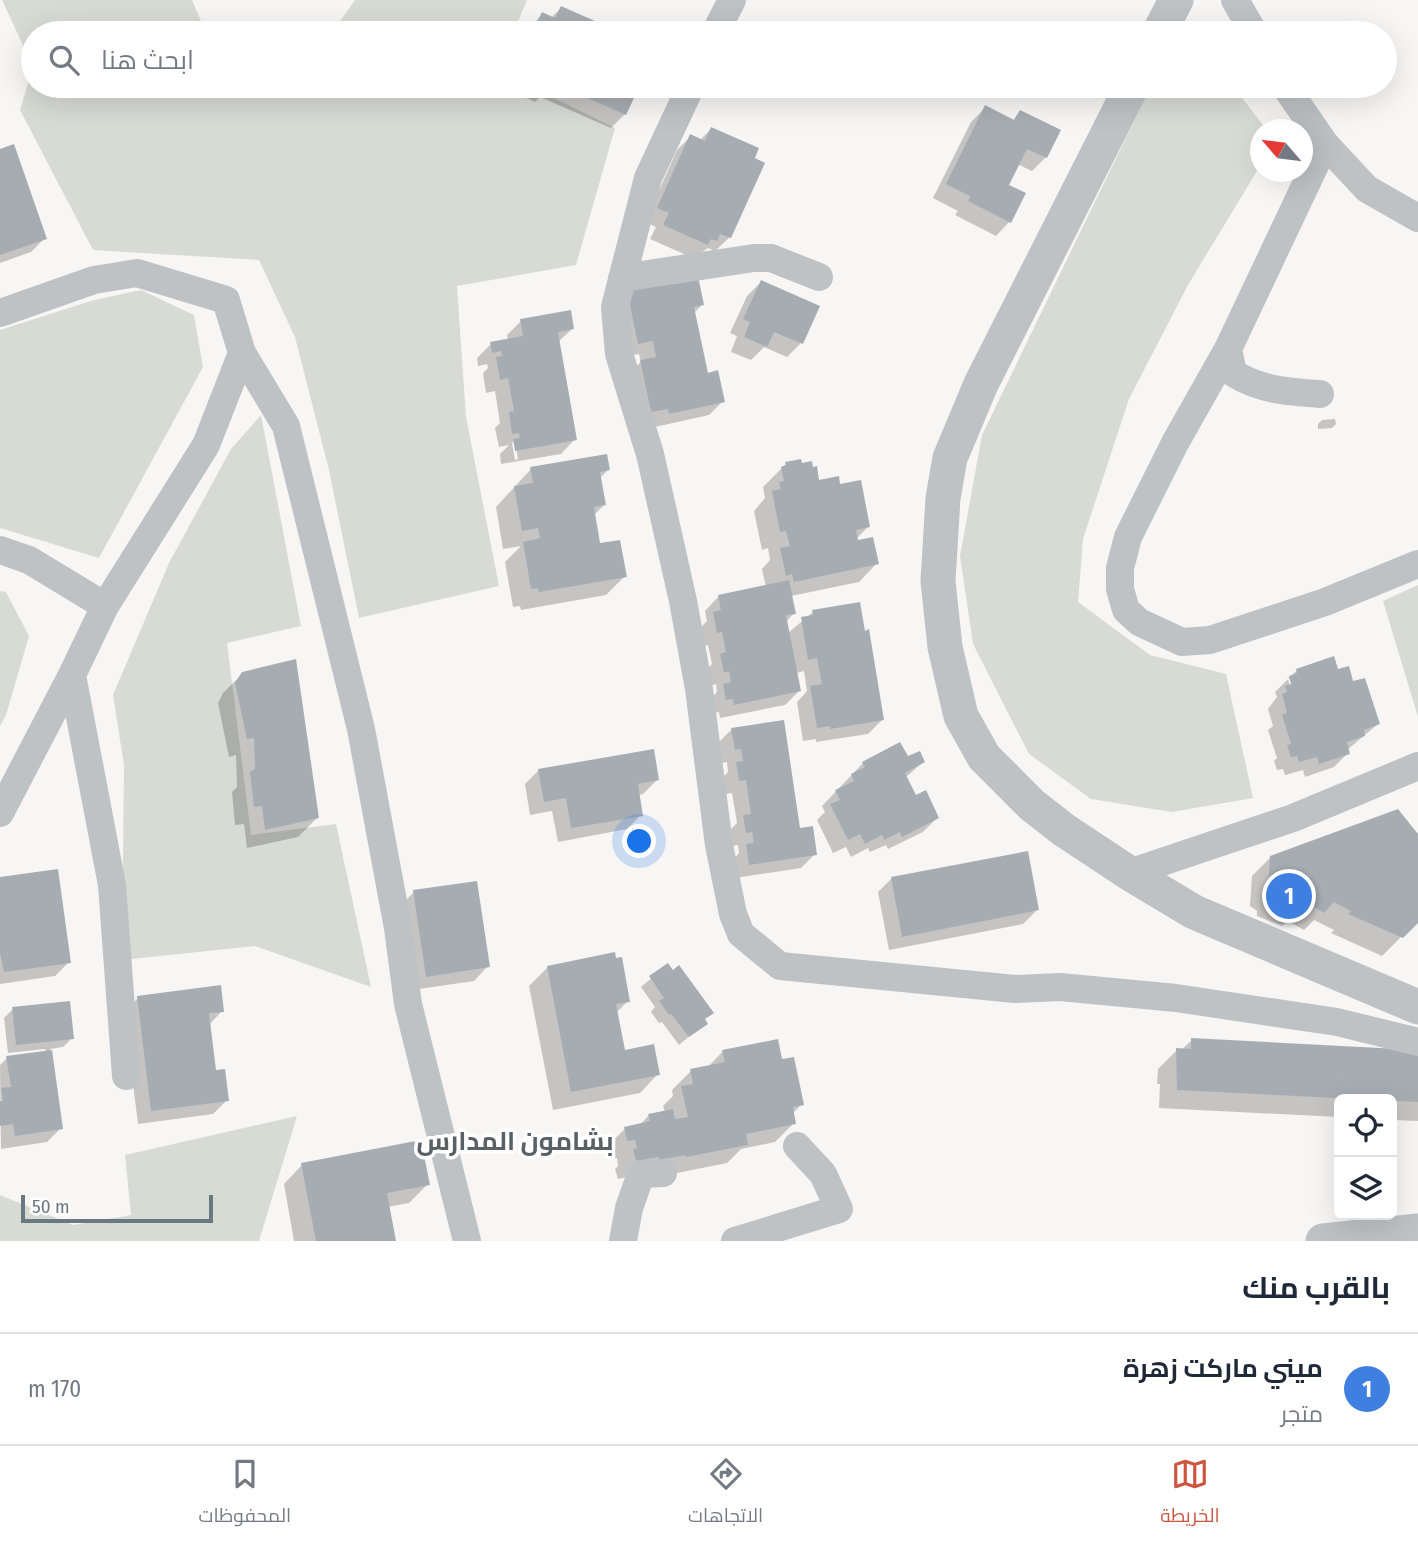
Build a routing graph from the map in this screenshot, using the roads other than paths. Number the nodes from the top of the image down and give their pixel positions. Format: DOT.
graph roads {
  1 [pos="732,0"];
  2 [pos="1176,0"];
  3 [pos="1235,0"];
  4 [pos="721,21"];
  5 [pos="1165,21"];
  6 [pos="1247,21"];
  7 [pos="685,98"];
  8 [pos="1126,98"];
  9 [pos="1293,98"];
  10 [pos="1325,144"];
  11 [pos="1418,218"];
  12 [pos="819,277"];
  13 [pos="622,278"];
  14 [pos="0,313"];
  15 [pos="1228,349"];
  16 [pos="242,353"];
  17 [pos="1320,394"];
  18 [pos="0,550"];
  19 [pos="1418,564"];
  20 [pos="105,606"];
  21 [pos="72,675"];
  22 [pos="1418,766"];
  23 [pos="0,813"];
  24 [pos="1129,873"];
  25 [pos="1418,1007"];
  26 [pos="1418,1042"];
  27 [pos="126,1076"];
  28 [pos="797,1146"];
  29 [pos="663,1173"];
  30 [pos="1418,1231"];
  31 [pos="467,1241"];
  32 [pos="623,1241"];
  33 [pos="735,1241"];
  34 [pos="1323,1241"];
  1 -- 4 [label="street"];
  2 -- 5 [label="street"];
  3 -- 6 [label="street"];
  7 -- 13 [label="street"];
  8 -- 24 [label="street"];
  9 -- 10 [label="street"];
  10 -- 11 [label="street"];
  10 -- 15 [label="street"];
  12 -- 13 [label="street"];
  13 -- 26 [label="street"];
  14 -- 16 [label="street"];
  15 -- 17 [label="street"];
  15 -- 19 [label="street"];
  16 -- 20 [label="street"];
  16 -- 31 [label="street"];
  18 -- 20 [label="street"];
  20 -- 21 [label="street"];
  21 -- 23 [label="street"];
  21 -- 27 [label="street"];
  22 -- 24 [label="street"];
  24 -- 25 [label="street"];
  28 -- 33 [label="street"];
  29 -- 32 [label="street"];
  30 -- 34 [label="street"];
}
